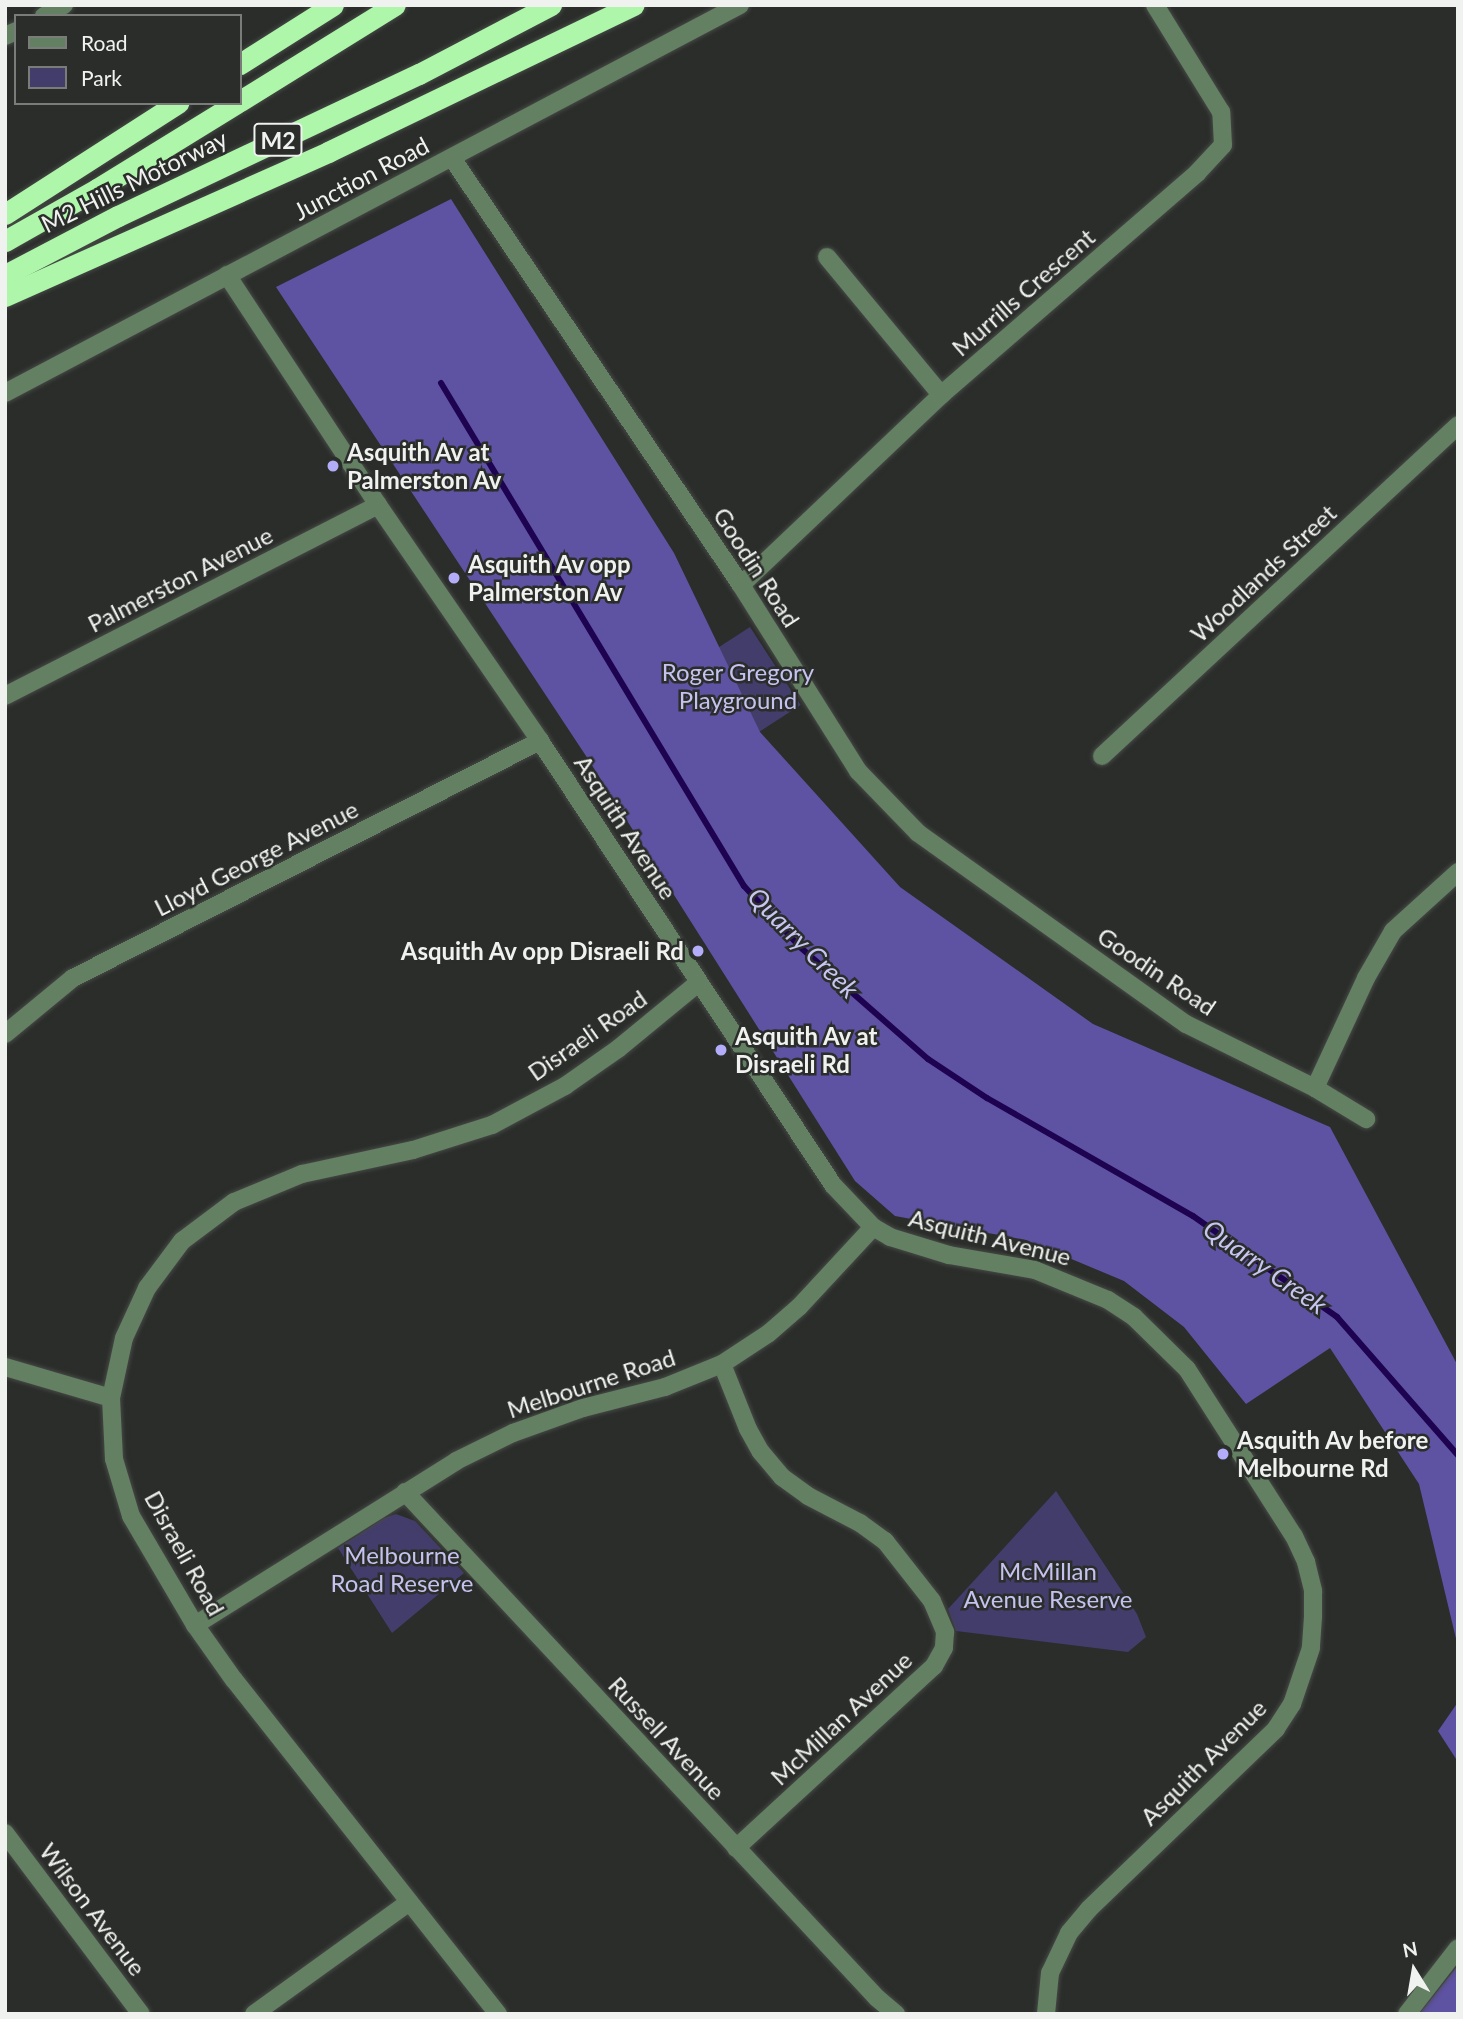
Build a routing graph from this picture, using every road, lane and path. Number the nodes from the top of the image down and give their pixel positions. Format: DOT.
graph roads {
  1 [pos="64,5"];
  2 [pos="333,5"];
  3 [pos="395,5"];
  4 [pos="551,5"];
  5 [pos="634,5"];
  6 [pos="740,5"];
  7 [pos="1155,5"];
  8 [pos="48,14"];
  9 [pos="242,63"];
  10 [pos="242,100"];
  11 [pos="175,105"];
  12 [pos="233,105"];
  13 [pos="452,158"];
  14 [pos="5,215"];
  15 [pos="5,242"];
  16 [pos="827,257"];
  17 [pos="5,275"];
  18 [pos="228,275"];
  19 [pos="5,296"];
  20 [pos="5,393"];
  21 [pos="941,395"];
  22 [pos="1458,425"];
  23 [pos="378,505"];
  24 [pos="741,585"];
  25 [pos="5,696"];
  26 [pos="540,741"];
  27 [pos="1102,756"];
  28 [pos="1458,872"];
  29 [pos="698,983"];
  30 [pos="5,1034"];
  31 [pos="1315,1088"];
  32 [pos="1366,1119"];
  33 [pos="873,1227"];
  34 [pos="722,1364"];
  35 [pos="5,1367"];
  36 [pos="111,1398"];
  37 [pos="405,1492"];
  38 [pos="195,1625"];
  39 [pos="5,1833"];
  40 [pos="736,1848"];
  41 [pos="408,1903"];
  42 [pos="1458,1948"];
  43 [pos="141,2014"];
  44 [pos="254,2014"];
  45 [pos="498,2014"];
  46 [pos="896,2014"];
  47 [pos="1046,2014"];
  48 [pos="1407,2014"];
  1 -- 8 [label="street"];
  2 -- 9 [label="highway"];
  3 -- 10 [label="highway, M2 Hills Motorway / M2"];
  4 -- 17 [label="highway, M2 Hills Motorway / M2"];
  5 -- 19 [label="highway"];
  6 -- 13 [label="street, Junction Road"];
  7 -- 21 [label="street, Murrills Crescent"];
  11 -- 14 [label="highway"];
  12 -- 15 [label="highway, M2 Hills Motorway / M2"];
  13 -- 18 [label="street, Junction Road"];
  13 -- 24 [label="street, Goodin Road"];
  16 -- 21 [label="street"];
  18 -- 20 [label="street, Junction Road"];
  18 -- 23 [label="street, Asquith Avenue"];
  21 -- 24 [label="street, Murrills Crescent"];
  22 -- 27 [label="street, Woodlands Street"];
  23 -- 25 [label="street, Palmerston Avenue"];
  23 -- 26 [label="street, Asquith Avenue"];
  24 -- 31 [label="street, Goodin Road"];
  26 -- 29 [label="street, Asquith Avenue"];
  26 -- 30 [label="street, Lloyd George Avenue"];
  28 -- 31 [label="street"];
  29 -- 33 [label="street, Asquith Avenue"];
  29 -- 36 [label="street, Disraeli Road"];
  31 -- 32 [label="street, Goodin Road"];
  33 -- 34 [label="street, Melbourne Road"];
  33 -- 47 [label="street, Asquith Avenue"];
  34 -- 37 [label="street, Melbourne Road"];
  34 -- 40 [label="street, McMillan Avenue"];
  35 -- 36 [label="street"];
  36 -- 38 [label="street, Disraeli Road"];
  37 -- 38 [label="street, Melbourne Road"];
  37 -- 40 [label="street, Russell Avenue"];
  38 -- 41 [label="street, Disraeli Road"];
  39 -- 43 [label="street, Wilson Avenue"];
  40 -- 46 [label="street, Russell Avenue"];
  41 -- 44 [label="street"];
  41 -- 45 [label="street, Disraeli Road"];
  42 -- 48 [label="street"];
}
